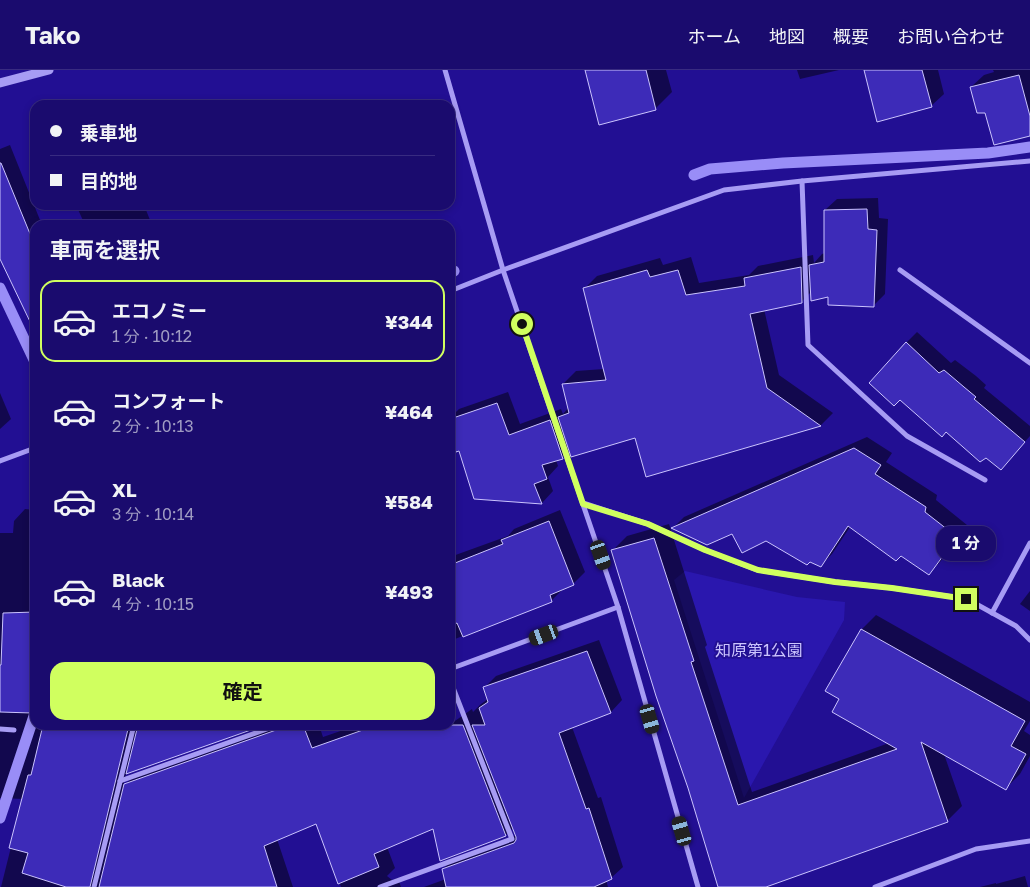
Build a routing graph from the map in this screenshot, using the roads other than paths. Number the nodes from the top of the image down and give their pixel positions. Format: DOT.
graph roads {
  1 [pos="49,70"];
  2 [pos="446,70"];
  3 [pos="0,83"];
  4 [pos="455,100"];
  5 [pos="455,102"];
  6 [pos="1030,161"];
  7 [pos="802,181"];
  8 [pos="503,270"];
  9 [pos="900,270"];
  10 [pos="455,289"];
  11 [pos="1030,363"];
  12 [pos="30,450"];
  13 [pos="0,461"];
  14 [pos="985,480"];
  15 [pos="583,504"];
  16 [pos="1030,543"];
  17 [pos="618,607"];
  18 [pos="992,613"];
  19 [pos="1030,640"];
  20 [pos="455,668"];
  21 [pos="455,693"];
  22 [pos="0,729"];
  23 [pos="14,730"];
  24 [pos="133,730"];
  25 [pos="264,730"];
  26 [pos="120,781"];
  27 [pos="1030,841"];
  28 [pos="94,887"];
  29 [pos="380,887"];
  30 [pos="698,887"];
  31 [pos="875,887"];
  1 -- 3 [label="street"];
  2 -- 4 [label="street"];
  5 -- 8 [label="street"];
  6 -- 7 [label="street"];
  7 -- 8 [label="street"];
  7 -- 14 [label="street"];
  8 -- 10 [label="street"];
  8 -- 15 [label="street"];
  9 -- 11 [label="street"];
  12 -- 13 [label="street"];
  15 -- 17 [label="street"];
  15 -- 18 [label="street"];
  16 -- 18 [label="street"];
  17 -- 20 [label="street"];
  17 -- 30 [label="street"];
  18 -- 19 [label="street"];
  21 -- 29 [label="street"];
  22 -- 23 [label="street"];
  24 -- 26 [label="street"];
  25 -- 26 [label="street"];
  26 -- 28 [label="street"];
  27 -- 31 [label="street"];
}
